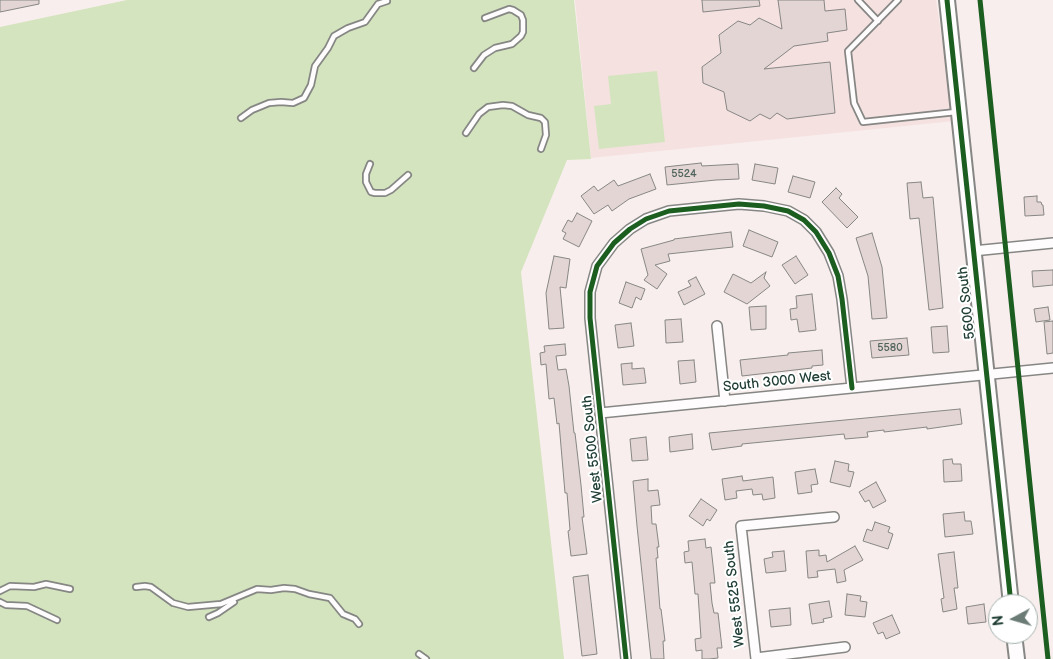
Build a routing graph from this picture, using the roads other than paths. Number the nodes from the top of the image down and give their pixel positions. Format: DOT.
graph roads {
  1 [pos="858,0"];
  2 [pos="898,0"];
  3 [pos="947,0"];
  4 [pos="387,1"];
  5 [pos="485,18"];
  6 [pos="878,21"];
  7 [pos="474,68"];
  8 [pos="958,112"];
  9 [pos="241,118"];
  10 [pos="466,133"];
  11 [pos="541,149"];
  12 [pos="370,164"];
  13 [pos="408,175"];
  14 [pos="1053,242"];
  15 [pos="973,250"];
  16 [pos="718,326"];
  17 [pos="1053,368"];
  18 [pos="986,375"];
  19 [pos="852,388"];
  20 [pos="725,401"];
  21 [pos="600,413"];
  22 [pos="834,517"];
  23 [pos="136,587"];
  24 [pos="70,589"];
  25 [pos="0,591"];
  26 [pos="1010,594"];
  27 [pos="240,597"];
  28 [pos="0,602"];
  29 [pos="216,605"];
  30 [pos="220,612"];
  31 [pos="209,617"];
  32 [pos="57,620"];
  33 [pos="359,624"];
  34 [pos="1015,644"];
  35 [pos="845,647"];
  36 [pos="419,654"];
  37 [pos="756,658"];
  38 [pos="426,659"];
  39 [pos="626,659"];
  40 [pos="1017,659"];
  1 -- 6 [label="lane"];
  2 -- 6 [label="lane"];
  3 -- 8 [label="main road, 5600 South"];
  4 -- 9 [label="lane"];
  5 -- 7 [label="lane"];
  6 -- 8 [label="lane"];
  8 -- 15 [label="main road, 5600 South"];
  10 -- 11 [label="lane"];
  12 -- 13 [label="lane"];
  14 -- 15 [label="street"];
  15 -- 18 [label="main road, 5600 South"];
  16 -- 20 [label="street"];
  17 -- 18 [label="street, South 3000 West"];
  18 -- 19 [label="street, South 3000 West"];
  18 -- 26 [label="main road, 5600 South"];
  19 -- 20 [label="street, South 3000 West"];
  19 -- 21 [label="street, West 5500 South"];
  20 -- 21 [label="street, South 3000 West"];
  21 -- 39 [label="street, West 5500 South"];
  22 -- 37 [label="street, West 5525 South"];
  23 -- 29 [label="lane"];
  24 -- 25 [label="lane"];
  27 -- 29 [label="lane"];
  27 -- 30 [label="lane"];
  27 -- 33 [label="lane"];
  28 -- 32 [label="lane"];
  29 -- 30 [label="lane"];
  30 -- 31 [label="lane"];
  34 -- 40 [label="main road"];
  35 -- 37 [label="street"];
  36 -- 38 [label="lane"];
}
